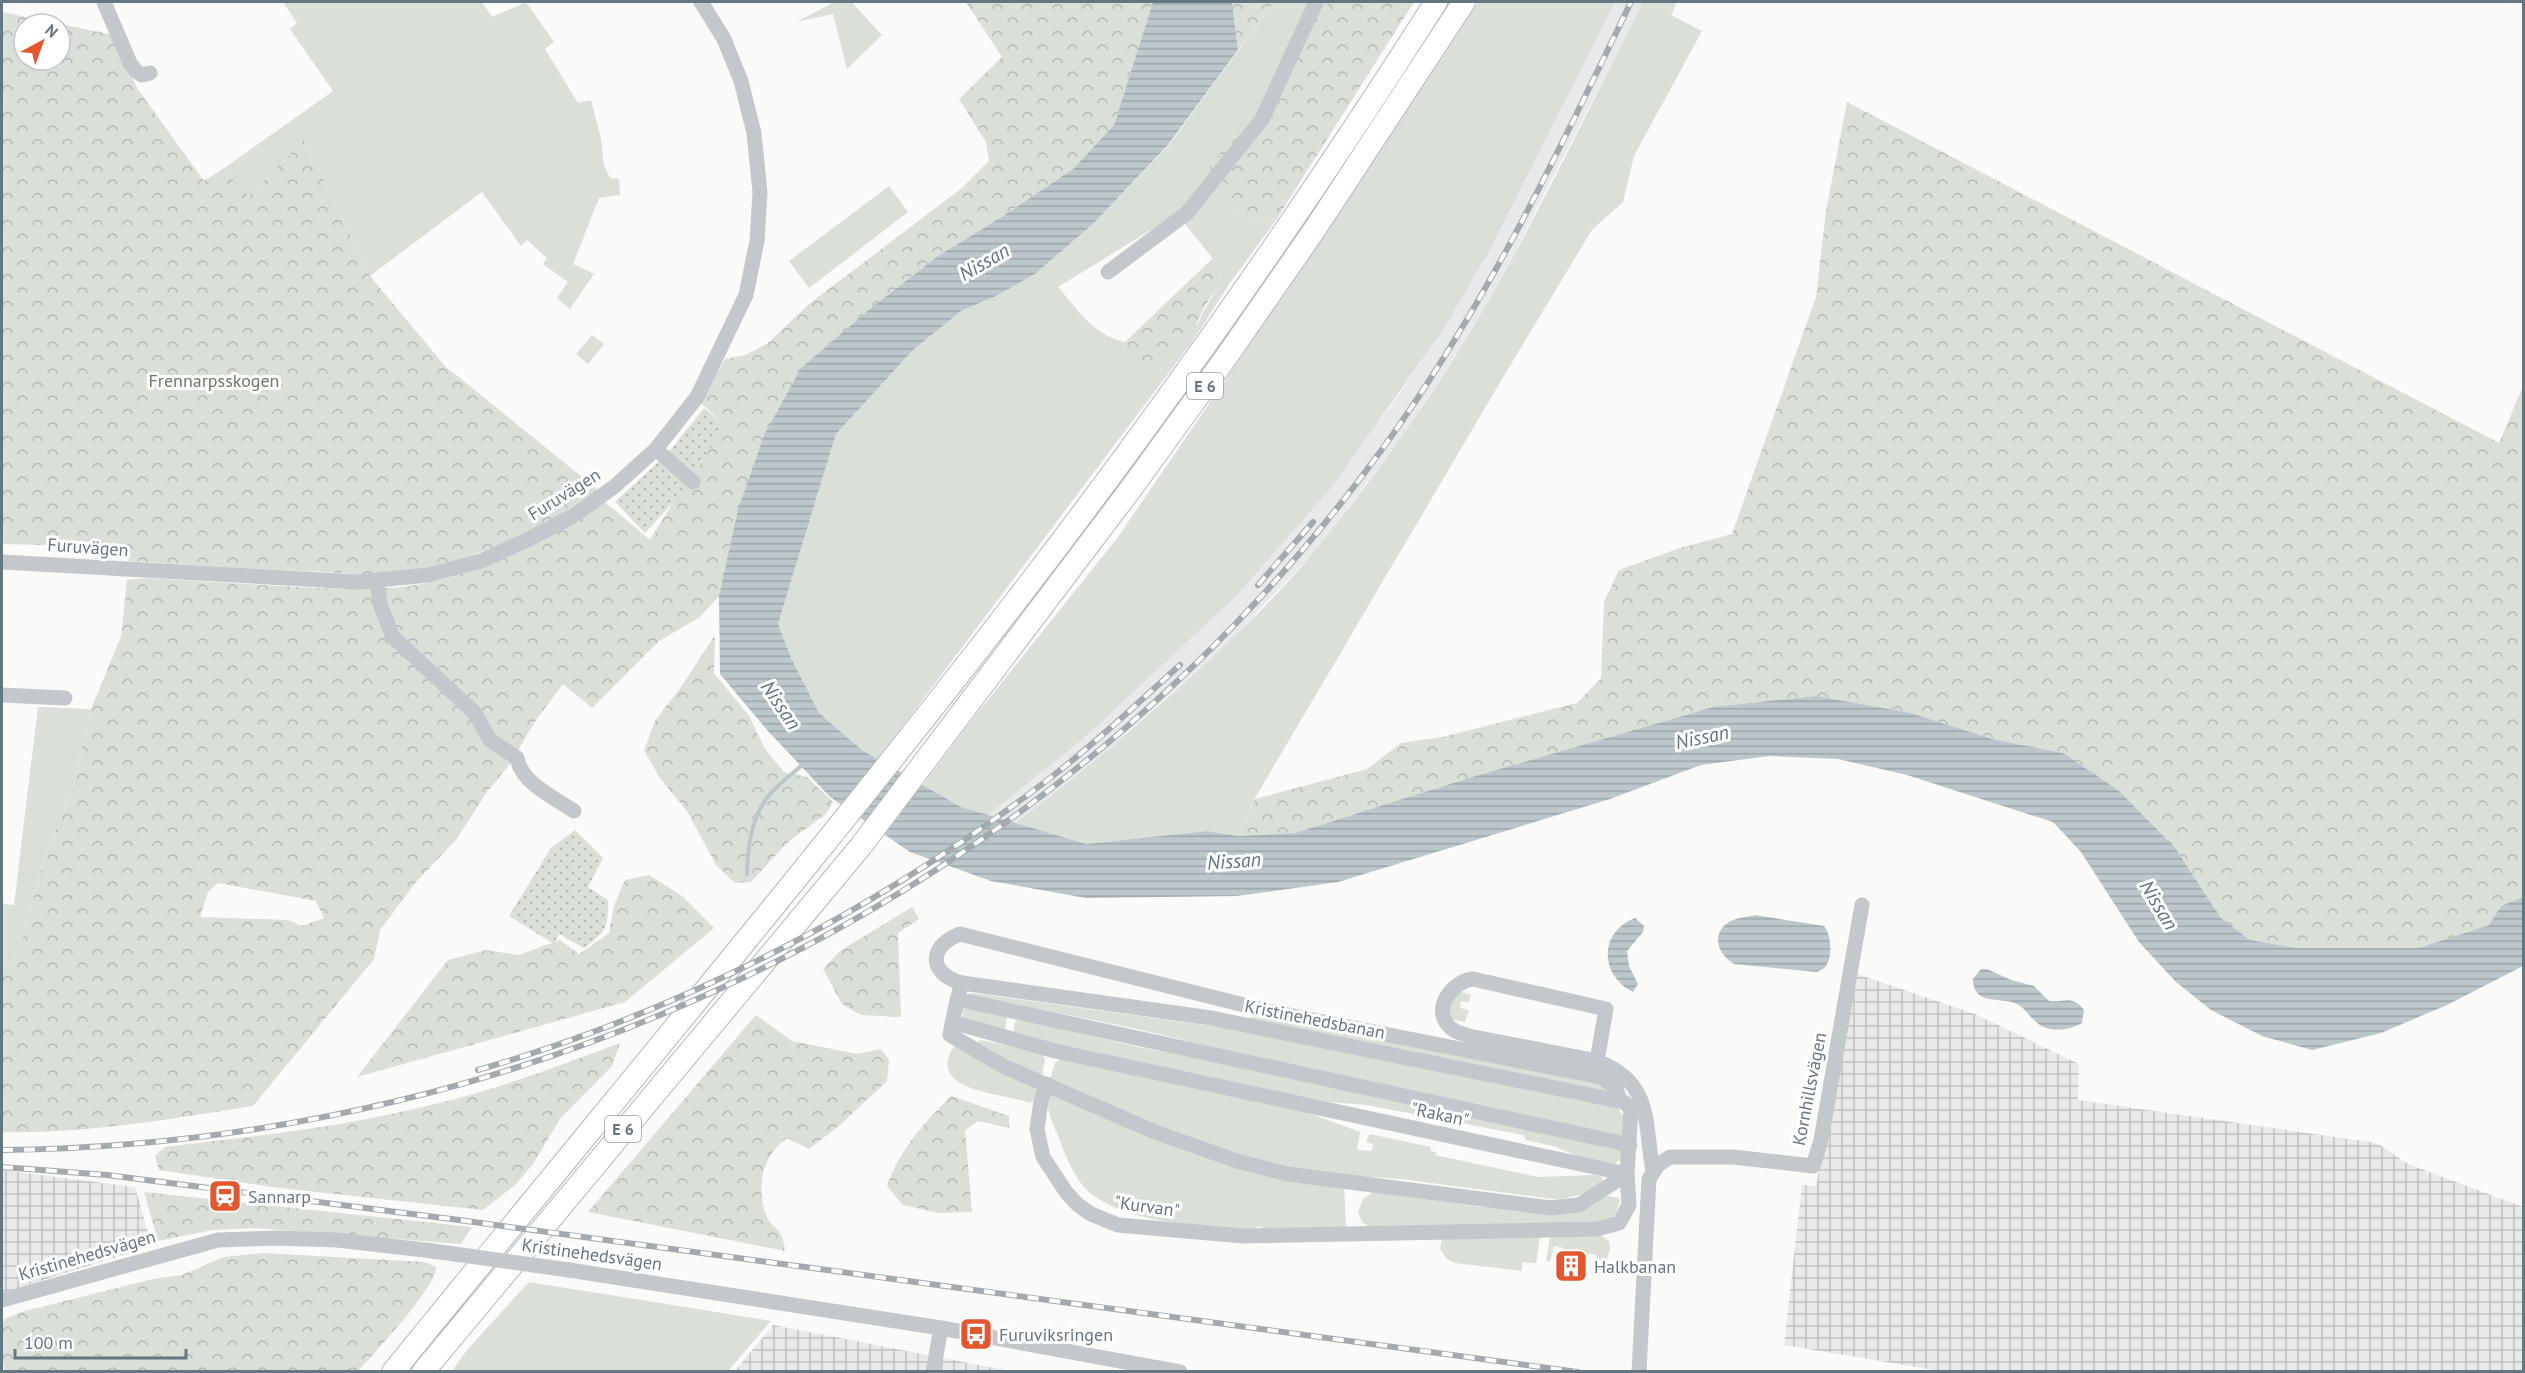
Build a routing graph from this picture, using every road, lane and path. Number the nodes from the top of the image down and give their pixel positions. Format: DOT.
graph roads {
  1 [pos="104,2"];
  2 [pos="701,2"];
  3 [pos="1316,2"];
  4 [pos="1436,2"];
  5 [pos="1464,2"];
  6 [pos="150,73"];
  7 [pos="1108,272"];
  8 [pos="656,449"];
  9 [pos="693,482"];
  10 [pos="2,562"];
  11 [pos="377,582"];
  12 [pos="2,695"];
  13 [pos="65,698"];
  14 [pos="574,811"];
  15 [pos="1862,905"];
  16 [pos="962,983"];
  17 [pos="957,999"];
  18 [pos="952,1022"];
  19 [pos="1597,1061"];
  20 [pos="1047,1084"];
  21 [pos="1630,1103"];
  22 [pos="1630,1145"];
  23 [pos="1653,1171"];
  24 [pos="1627,1174"];
  25 [pos="2,1300"];
  26 [pos="941,1328"];
  27 [pos="393,1371"];
  28 [pos="423,1371"];
  29 [pos="933,1371"];
  30 [pos="1180,1371"];
  31 [pos="1639,1371"];
  1 -- 6 [label="street"];
  2 -- 8 [label="street, Furuvägen"];
  3 -- 7 [label="street"];
  4 -- 27 [label="highway, E 6"];
  5 -- 28 [label="highway, E 6"];
  8 -- 9 [label="street"];
  8 -- 11 [label="street, Furuvägen"];
  10 -- 11 [label="street, Furuvägen"];
  11 -- 14 [label="street"];
  12 -- 13 [label="street"];
  15 -- 23 [label="street, Kornhillsvägen"];
  16 -- 17 [label="street"];
  16 -- 21 [label="street, Kristinehedsbanan"];
  16 -- 21 [label="street"];
  17 -- 18 [label="street"];
  17 -- 22 [label="street"];
  18 -- 20 [label="street"];
  18 -- 24 [label="street, \"Rakan\""];
  19 -- 19 [label="street"];
  19 -- 21 [label="street"];
  20 -- 24 [label="street"];
  20 -- 24 [label="street, \"Kurvan\""];
  21 -- 22 [label="street"];
  21 -- 23 [label="street"];
  22 -- 24 [label="street"];
  23 -- 31 [label="street"];
  25 -- 26 [label="street, Kristinehedsvägen, bridge"];
  26 -- 29 [label="street"];
  26 -- 30 [label="street, Kristinehedsvägen"];
}
